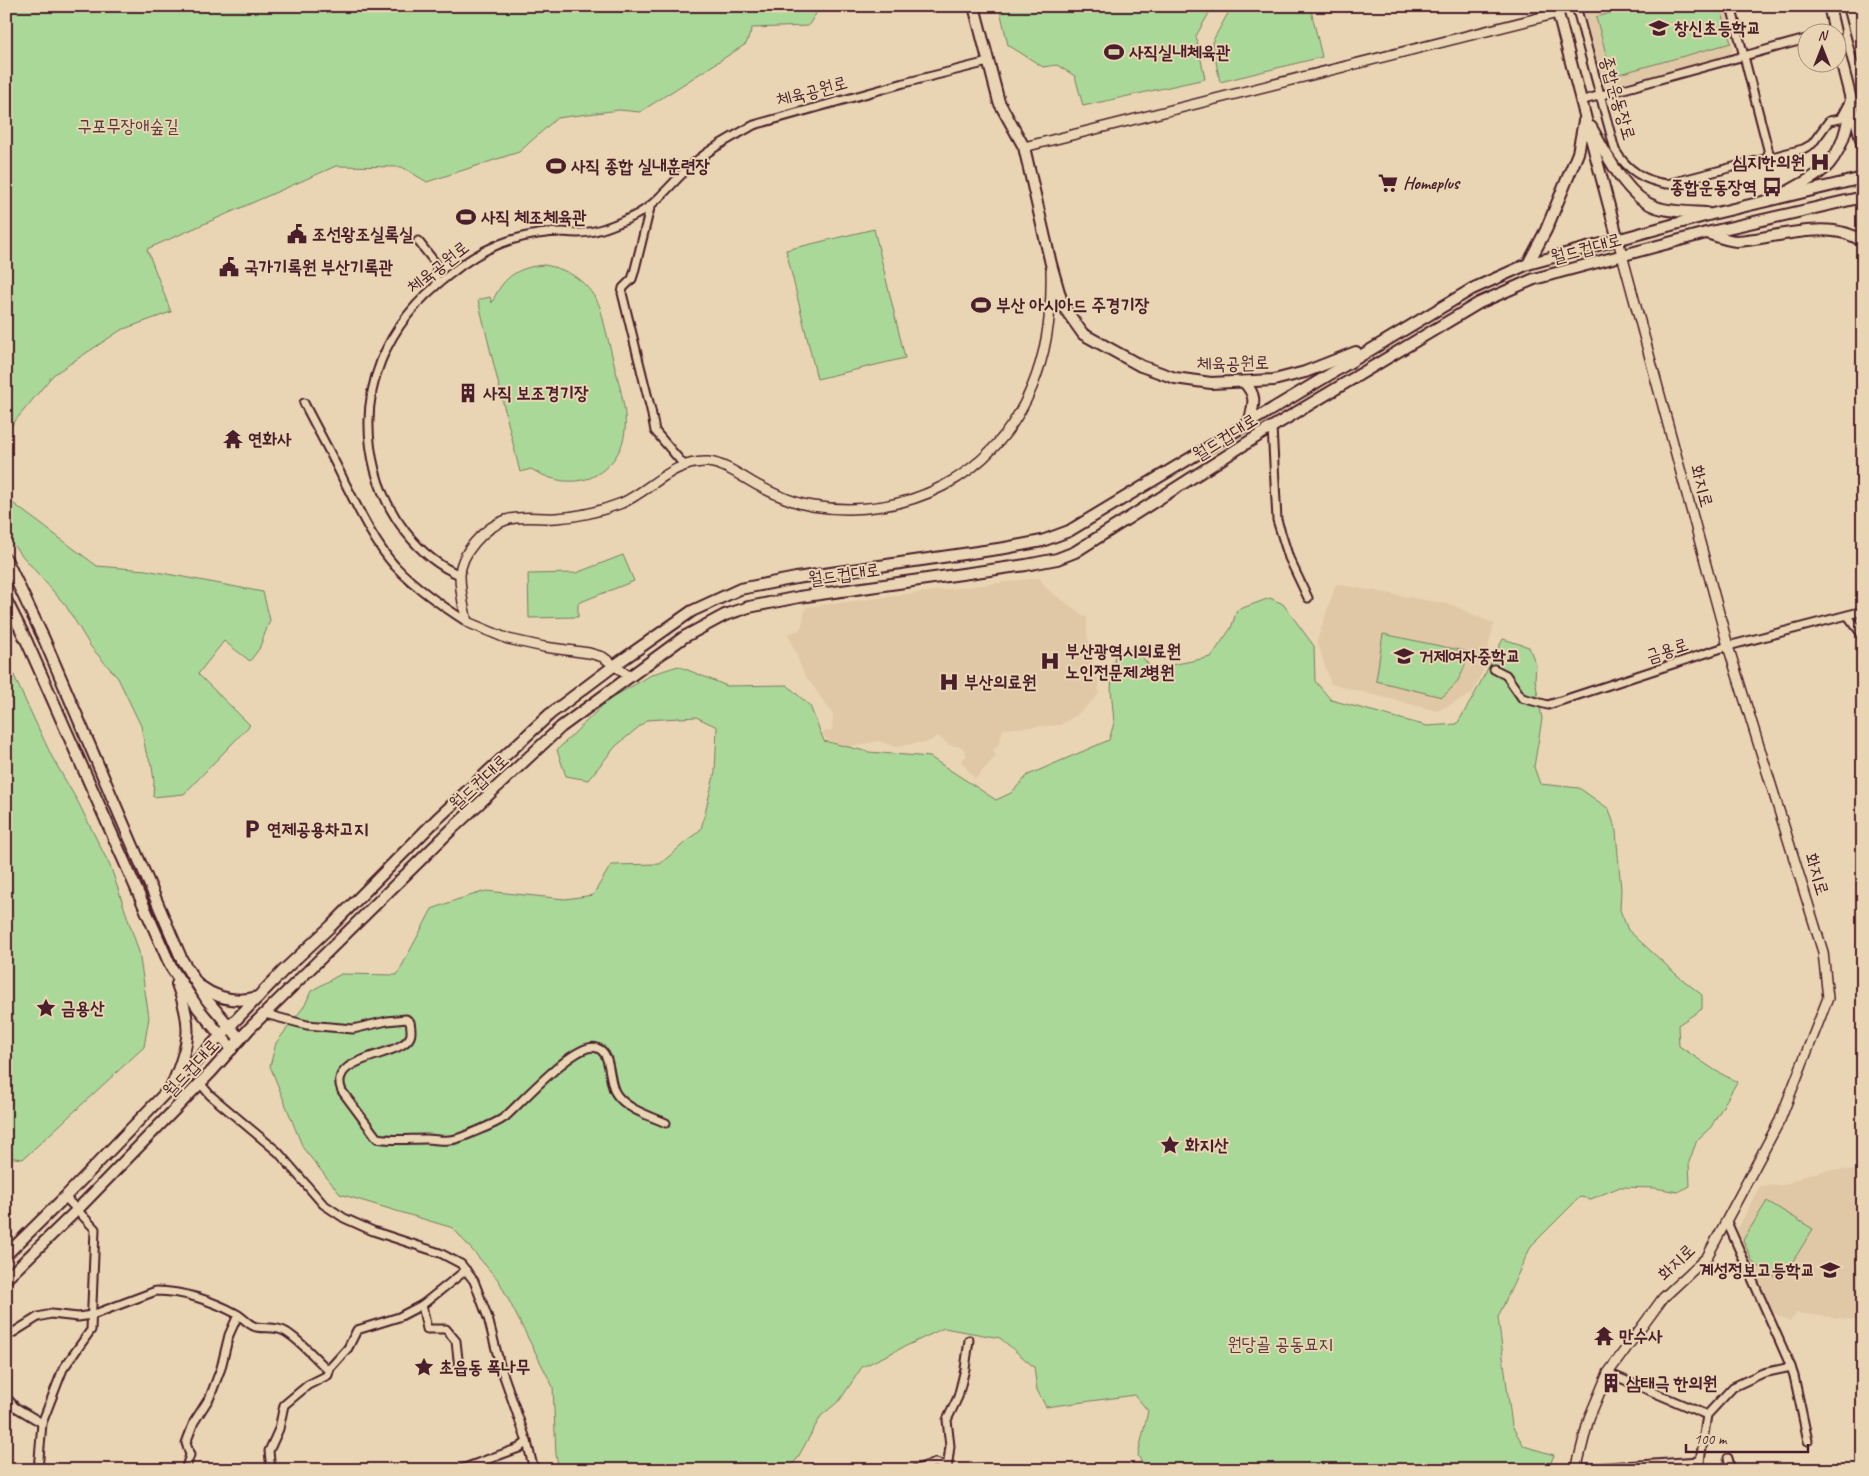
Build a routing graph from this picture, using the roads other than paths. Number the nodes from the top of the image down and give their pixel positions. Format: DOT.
graph roads {
  1 [pos="974,6"];
  2 [pos="1576,6"];
  3 [pos="1731,6"];
  4 [pos="1829,6"];
  5 [pos="1849,6"];
  6 [pos="1557,10"];
  7 [pos="1832,22"];
  8 [pos="1796,42"];
  9 [pos="1743,57"];
  10 [pos="1863,58"];
  11 [pos="988,62"];
  12 [pos="1844,72"];
  13 [pos="1599,96"];
  14 [pos="1851,99"];
  15 [pos="1580,101"];
  16 [pos="1585,117"];
  17 [pos="1024,147"];
  18 [pos="1863,147"];
  19 [pos="1770,157"];
  20 [pos="1863,178"];
  21 [pos="1863,197"];
  22 [pos="1775,200"];
  23 [pos="650,208"];
  24 [pos="1712,214"];
  25 [pos="1706,233"];
  26 [pos="1618,240"];
  27 [pos="418,241"];
  28 [pos="1863,242"];
  29 [pos="1623,256"];
  30 [pos="1050,264"];
  31 [pos="1528,264"];
  32 [pos="436,284"];
  33 [pos="1378,344"];
  34 [pos="1244,382"];
  35 [pos="304,403"];
  36 [pos="1250,420"];
  37 [pos="1272,427"];
  38 [pos="684,465"];
  39 [pos="6,559"];
  40 [pos="460,575"];
  41 [pos="1308,598"];
  42 [pos="6,600"];
  43 [pos="1863,611"];
  44 [pos="1848,616"];
  45 [pos="467,622"];
  46 [pos="1863,636"];
  47 [pos="1728,646"];
  48 [pos="615,664"];
  49 [pos="1494,669"];
  50 [pos="630,676"];
  51 [pos="172,966"];
  52 [pos="195,982"];
  53 [pos="258,997"];
  54 [pos="265,1014"];
  55 [pos="230,1028"];
  56 [pos="221,1037"];
  57 [pos="240,1039"];
  58 [pos="232,1048"];
  59 [pos="200,1083"];
  60 [pos="171,1088"];
  61 [pos="666,1123"];
  62 [pos="65,1197"];
  63 [pos="77,1210"];
  64 [pos="1727,1222"];
  65 [pos="6,1255"];
  66 [pos="466,1270"];
  67 [pos="6,1279"];
  68 [pos="422,1305"];
  69 [pos="92,1314"];
  70 [pos="238,1315"];
  71 [pos="6,1337"];
  72 [pos="969,1340"];
  73 [pos="1791,1367"];
  74 [pos="459,1368"];
  75 [pos="330,1371"];
  76 [pos="1608,1373"];
  77 [pos="6,1396"];
  78 [pos="1707,1415"];
  79 [pos="42,1423"];
  80 [pos="1808,1441"];
  81 [pos="527,1442"];
  82 [pos="1728,1458"];
  83 [pos="1700,1461"];
  84 [pos="947,1468"];
  85 [pos="38,1470"];
  86 [pos="185,1470"];
  87 [pos="271,1470"];
  88 [pos="459,1470"];
  89 [pos="534,1470"];
  90 [pos="913,1470"];
  91 [pos="1576,1470"];
  92 [pos="1702,1470"];
  93 [pos="1731,1470"];
  1 -- 11 [label="main road, 체육공원로"];
  2 -- 13 [label="street, 종합운동장로"];
  3 -- 9 [label="street"];
  4 -- 7 [label="main road"];
  5 -- 10 [label="main road"];
  6 -- 15 [label="main road, 종합운동장로"];
  6 -- 17 [label="street"];
  8 -- 9 [label="street"];
  9 -- 13 [label="street"];
  9 -- 19 [label="street"];
  11 -- 17 [label="main road, 체육공원로"];
  11 -- 23 [label="street, 체육공원로"];
  12 -- 14 [label="main road"];
  13 -- 15 [label="street"];
  13 -- 19 [label="street, 종합운동장로"];
  14 -- 18 [label="main road"];
  14 -- 19 [label="street, 종합운동장로"];
  14 -- 22 [label="main road"];
  15 -- 16 [label="main road, 종합운동장로"];
  16 -- 24 [label="main road"];
  16 -- 26 [label="main road, 종합운동장로"];
  16 -- 31 [label="main road"];
  17 -- 30 [label="main road, 체육공원로"];
  20 -- 22 [label="main road, 월드컵대로"];
  21 -- 25 [label="main road, 월드컵대로"];
  22 -- 24 [label="main road, 월드컵대로"];
  23 -- 32 [label="street, 체육공원로"];
  23 -- 38 [label="street"];
  24 -- 26 [label="main road, 월드컵대로"];
  25 -- 28 [label="main road"];
  25 -- 29 [label="main road, 월드컵대로"];
  26 -- 29 [label="street, 화지로"];
  26 -- 31 [label="main road, 월드컵대로"];
  27 -- 32 [label="street"];
  29 -- 37 [label="main road, 월드컵대로"];
  29 -- 47 [label="street, 화지로"];
  30 -- 34 [label="main road, 체육공원로"];
  30 -- 38 [label="street"];
  31 -- 33 [label="main road, 월드컵대로"];
  32 -- 40 [label="street, 체육공원로"];
  33 -- 34 [label="main road, 체육공원로"];
  33 -- 36 [label="main road, 월드컵대로"];
  34 -- 36 [label="main road"];
  35 -- 45 [label="street"];
  36 -- 48 [label="main road, 월드컵대로"];
  37 -- 41 [label="street"];
  37 -- 50 [label="main road, 월드컵대로"];
  38 -- 40 [label="street"];
  39 -- 52 [label="main road"];
  40 -- 45 [label="street"];
  42 -- 51 [label="main road"];
  43 -- 44 [label="street, 금용로"];
  44 -- 46 [label="street"];
  44 -- 47 [label="street, 금용로"];
  45 -- 48 [label="street"];
  47 -- 49 [label="street, 금용로"];
  47 -- 64 [label="street, 화지로"];
  48 -- 50 [label="street"];
  48 -- 53 [label="main road, 월드컵대로"];
  50 -- 54 [label="main road, 월드컵대로"];
  51 -- 56 [label="main road"];
  51 -- 60 [label="main road"];
  52 -- 53 [label="main road"];
  52 -- 55 [label="main road"];
  53 -- 55 [label="main road, 월드컵대로"];
  54 -- 57 [label="main road, 월드컵대로"];
  54 -- 61 [label="street"];
  55 -- 56 [label="main road, 월드컵대로"];
  55 -- 57 [label="main road"];
  56 -- 58 [label="main road"];
  56 -- 60 [label="main road, 월드컵대로"];
  57 -- 58 [label="main road, 월드컵대로"];
  58 -- 59 [label="main road, 월드컵대로"];
  59 -- 63 [label="main road, 월드컵대로"];
  59 -- 66 [label="street"];
  60 -- 62 [label="main road, 월드컵대로"];
  62 -- 63 [label="street"];
  62 -- 65 [label="main road, 월드컵대로"];
  63 -- 67 [label="main road, 월드컵대로"];
  63 -- 69 [label="street"];
  64 -- 73 [label="street"];
  64 -- 76 [label="street, 화지로"];
  66 -- 68 [label="street"];
  66 -- 81 [label="street"];
  68 -- 74 [label="street"];
  68 -- 75 [label="street"];
  69 -- 70 [label="street"];
  69 -- 71 [label="street"];
  69 -- 79 [label="street"];
  70 -- 75 [label="street"];
  70 -- 86 [label="street"];
  72 -- 84 [label="street"];
  73 -- 78 [label="street"];
  73 -- 80 [label="street"];
  75 -- 87 [label="street"];
  76 -- 78 [label="street"];
  76 -- 91 [label="street, 화지로"];
  77 -- 79 [label="street"];
  78 -- 83 [label="street"];
  79 -- 85 [label="street"];
  81 -- 88 [label="street"];
  81 -- 89 [label="street"];
  82 -- 93 [label="street"];
  83 -- 91 [label="street"];
  83 -- 92 [label="street"];
  84 -- 90 [label="street"];
}
